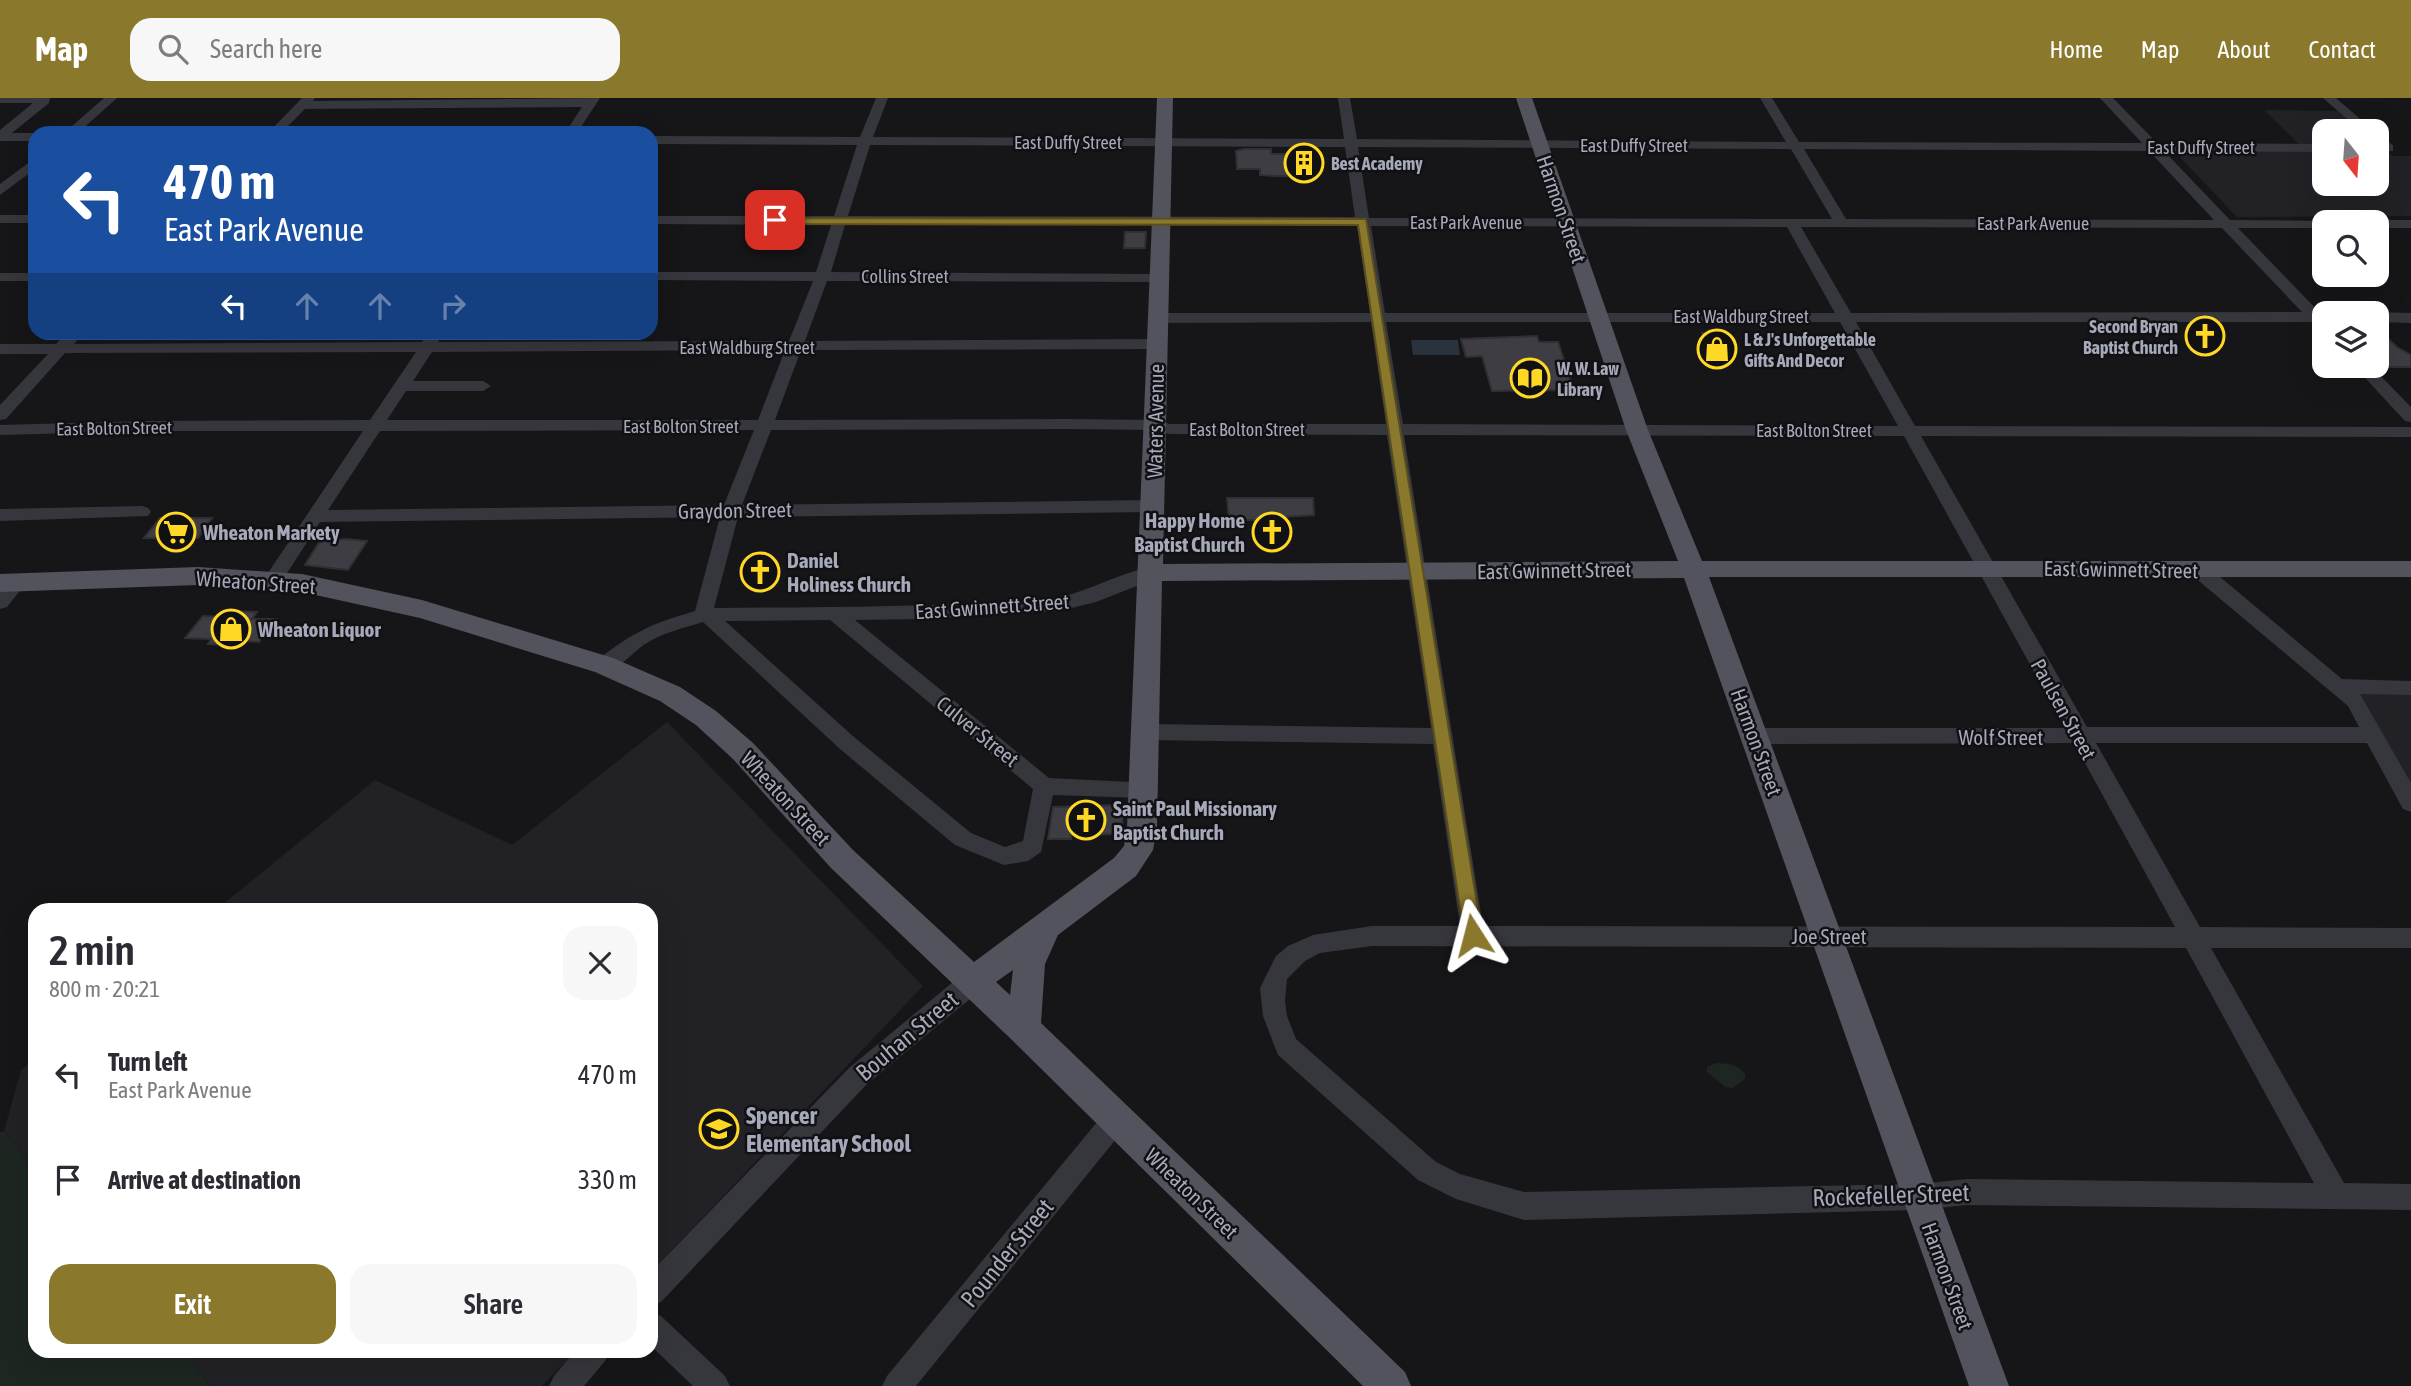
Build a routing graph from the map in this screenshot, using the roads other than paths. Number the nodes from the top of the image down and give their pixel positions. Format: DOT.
graph roads {
  1 [pos="111,98"];
  2 [pos="882,98"];
  3 [pos="1166,98"];
  4 [pos="1344,98"];
  5 [pos="1524,98"];
  6 [pos="1766,98"];
  7 [pos="2106,98"];
  8 [pos="2329,98"];
  9 [pos="0,99"];
  10 [pos="593,101"];
  11 [pos="306,102"];
  12 [pos="2354,119"];
  13 [pos="78,126"];
  14 [pos="281,126"];
  15 [pos="576,126"];
  16 [pos="0,137"];
  17 [pos="28,137"];
  18 [pos="658,140"];
  19 [pos="865,141"];
  20 [pos="1164,142"];
  21 [pos="1350,143"];
  22 [pos="1540,144"];
  23 [pos="1795,145"];
  24 [pos="2151,147"];
  25 [pos="2312,148"];
  26 [pos="28,168"];
  27 [pos="0,191"];
  28 [pos="0,219"];
  29 [pos="28,219"];
  30 [pos="658,220"];
  31 [pos="839,221"];
  32 [pos="1161,221"];
  33 [pos="1363,222"];
  34 [pos="1567,222"];
  35 [pos="1792,223"];
  36 [pos="1842,223"];
  37 [pos="2225,223"];
  38 [pos="2312,224"];
  39 [pos="2389,224"];
  40 [pos="2411,224"];
  41 [pos="658,276"];
  42 [pos="822,276"];
  43 [pos="0,277"];
  44 [pos="28,277"];
  45 [pos="1158,278"];
  46 [pos="2312,311"];
  47 [pos="1598,316"];
  48 [pos="1844,316"];
  49 [pos="2389,317"];
  50 [pos="2411,317"];
  51 [pos="1158,318"];
  52 [pos="1379,318"];
  53 [pos="2312,320"];
  54 [pos="69,340"];
  55 [pos="432,340"];
  56 [pos="1157,344"];
  57 [pos="793,347"];
  58 [pos="426,348"];
  59 [pos="0,349"];
  60 [pos="61,349"];
  61 [pos="2374,378"];
  62 [pos="402,386"];
  63 [pos="483,386"];
  64 [pos="0,415"];
  65 [pos="2411,417"];
  66 [pos="765,425"];
  67 [pos="1155,425"];
  68 [pos="377,427"];
  69 [pos="1395,429"];
  70 [pos="0,430"];
  71 [pos="1637,430"];
  72 [pos="1908,431"];
  73 [pos="2411,432"];
  74 [pos="1153,506"];
  75 [pos="731,510"];
  76 [pos="142,512"];
  77 [pos="0,515"];
  78 [pos="317,516"];
  79 [pos="1987,567"];
  80 [pos="1691,568"];
  81 [pos="2411,569"];
  82 [pos="2200,571"];
  83 [pos="1150,573"];
  84 [pos="1417,573"];
  85 [pos="273,579"];
  86 [pos="9,582"];
  87 [pos="0,602"];
  88 [pos="835,614"];
  89 [pos="708,615"];
  90 [pos="604,664"];
  91 [pos="2336,685"];
  92 [pos="2411,688"];
  93 [pos="1145,732"];
  94 [pos="2374,735"];
  95 [pos="1442,736"];
  96 [pos="1755,736"];
  97 [pos="2079,737"];
  98 [pos="1044,786"];
  99 [pos="1143,789"];
  100 [pos="2411,803"];
  101 [pos="1142,827"];
  102 [pos="1047,925"];
  103 [pos="1473,935"];
  104 [pos="1828,937"];
  105 [pos="2191,937"];
  106 [pos="2411,938"];
  107 [pos="973,981"];
  108 [pos="1272,990"];
  109 [pos="1024,1029"];
  110 [pos="1116,1119"];
  111 [pos="2336,1195"];
  112 [pos="1919,1197"];
  113 [pos="2411,1197"];
  114 [pos="658,1285"];
  115 [pos="658,1333"];
  116 [pos="590,1358"];
  117 [pos="564,1386"];
  118 [pos="715,1386"];
  119 [pos="897,1386"];
  120 [pos="1391,1386"];
  121 [pos="1989,1386"];
  1 -- 13 [label="street"];
  2 -- 19 [label="street"];
  3 -- 20 [label="main road, Waters Avenue"];
  4 -- 21 [label="street"];
  5 -- 22 [label="main road, Harmon Street"];
  6 -- 23 [label="street"];
  7 -- 24 [label="street"];
  8 -- 12 [label="street"];
  9 -- 16 [label="street"];
  10 -- 11 [label="street"];
  10 -- 15 [label="street"];
  11 -- 14 [label="street"];
  16 -- 17 [label="street"];
  18 -- 19 [label="street, East Duffy Street"];
  19 -- 20 [label="street, East Duffy Street"];
  19 -- 31 [label="street"];
  20 -- 21 [label="street, East Duffy Street"];
  20 -- 32 [label="main road, Waters Avenue"];
  21 -- 22 [label="street, East Duffy Street"];
  21 -- 33 [label="street"];
  22 -- 23 [label="street, East Duffy Street"];
  22 -- 34 [label="main road, Harmon Street"];
  23 -- 24 [label="street, East Duffy Street"];
  23 -- 36 [label="street"];
  24 -- 25 [label="street, East Duffy Street"];
  24 -- 37 [label="street"];
  26 -- 27 [label="street"];
  28 -- 29 [label="street"];
  30 -- 31 [label="street, East Park Avenue"];
  31 -- 32 [label="street, East Park Avenue"];
  31 -- 42 [label="street"];
  32 -- 33 [label="street, East Park Avenue"];
  32 -- 45 [label="main road, Waters Avenue"];
  33 -- 34 [label="street, East Park Avenue"];
  33 -- 52 [label="street"];
  34 -- 35 [label="street, East Park Avenue"];
  34 -- 47 [label="main road, Harmon Street"];
  35 -- 36 [label="street, East Park Avenue"];
  35 -- 48 [label="street, Paulsen Street"];
  36 -- 37 [label="street, East Park Avenue"];
  37 -- 38 [label="street, East Park Avenue"];
  37 -- 46 [label="street"];
  39 -- 40 [label="street"];
  41 -- 42 [label="street, Collins Street"];
  42 -- 45 [label="street, Collins Street"];
  42 -- 57 [label="street"];
  43 -- 44 [label="street"];
  45 -- 51 [label="main road, Waters Avenue"];
  47 -- 48 [label="street, East Waldburg Street"];
  47 -- 52 [label="street, East Waldburg Street"];
  47 -- 71 [label="main road, Harmon Street"];
  48 -- 53 [label="street, East Waldburg Street"];
  48 -- 72 [label="street, Paulsen Street"];
  49 -- 50 [label="street"];
  51 -- 52 [label="street, East Waldburg Street"];
  51 -- 56 [label="main road, Waters Avenue"];
  52 -- 69 [label="street"];
  54 -- 60 [label="street"];
  55 -- 58 [label="street"];
  56 -- 57 [label="street, East Waldburg Street"];
  56 -- 67 [label="main road, Waters Avenue"];
  57 -- 58 [label="street, East Waldburg Street"];
  57 -- 66 [label="street"];
  58 -- 60 [label="street, East Waldburg Street"];
  58 -- 62 [label="street"];
  59 -- 60 [label="street, East Waldburg Street"];
  60 -- 64 [label="street"];
  61 -- 65 [label="street"];
  62 -- 63 [label="street"];
  62 -- 68 [label="street"];
  66 -- 67 [label="street, East Bolton Street"];
  66 -- 68 [label="street, East Bolton Street"];
  66 -- 75 [label="street"];
  67 -- 69 [label="street, East Bolton Street"];
  67 -- 74 [label="main road, Waters Avenue"];
  68 -- 70 [label="street, East Bolton Street"];
  68 -- 78 [label="street"];
  69 -- 71 [label="street, East Bolton Street"];
  69 -- 84 [label="street"];
  71 -- 72 [label="street, East Bolton Street"];
  71 -- 80 [label="main road, Harmon Street"];
  72 -- 73 [label="street, East Bolton Street"];
  72 -- 79 [label="street, Paulsen Street"];
  74 -- 75 [label="street, Graydon Street"];
  74 -- 83 [label="main road, Waters Avenue"];
  75 -- 78 [label="street, Graydon Street"];
  75 -- 89 [label="street"];
  76 -- 77 [label="street"];
  78 -- 85 [label="street"];
  79 -- 80 [label="main road, East Gwinnett Street"];
  79 -- 82 [label="main road, East Gwinnett Street"];
  79 -- 97 [label="street, Paulsen Street"];
  80 -- 84 [label="main road, East Gwinnett Street"];
  80 -- 96 [label="main road, Harmon Street"];
  81 -- 82 [label="main road, East Gwinnett Street"];
  82 -- 91 [label="street"];
  83 -- 84 [label="main road, East Gwinnett Street"];
  83 -- 88 [label="street, East Gwinnett Street"];
  83 -- 93 [label="main road, Waters Avenue"];
  84 -- 95 [label="street"];
  85 -- 86 [label="main road, Wheaton Street"];
  85 -- 90 [label="main road, Wheaton Street"];
  86 -- 87 [label="street"];
  88 -- 89 [label="street, East Gwinnett Street"];
  88 -- 98 [label="street, Culver Street"];
  89 -- 90 [label="street, East Gwinnett Street"];
  89 -- 98 [label="street"];
  90 -- 107 [label="main road, Wheaton Street"];
  91 -- 92 [label="street"];
  91 -- 94 [label="street"];
  93 -- 95 [label="street"];
  93 -- 99 [label="main road, Waters Avenue"];
  94 -- 97 [label="street, Wolf Street"];
  94 -- 100 [label="street"];
  95 -- 103 [label="street"];
  96 -- 97 [label="street, Wolf Street"];
  96 -- 104 [label="main road, Harmon Street"];
  97 -- 105 [label="street, Paulsen Street"];
  98 -- 99 [label="street"];
  99 -- 101 [label="main road, Waters Avenue"];
  101 -- 102 [label="main road, Bouhan Street"];
  102 -- 107 [label="main road, Bouhan Street"];
  102 -- 109 [label="main road"];
  103 -- 104 [label="street, Joe Street"];
  103 -- 108 [label="street, Joe Street"];
  104 -- 105 [label="street, Joe Street"];
  104 -- 112 [label="main road, Harmon Street"];
  105 -- 106 [label="street, Joe Street"];
  105 -- 111 [label="street, Paulsen Street"];
  107 -- 109 [label="main road, Wheaton Street"];
  107 -- 114 [label="street, Bouhan Street"];
  108 -- 112 [label="street, Rockefeller Street"];
  109 -- 110 [label="main road, Wheaton Street"];
  110 -- 119 [label="street, Pounder Street"];
  110 -- 120 [label="main road, Wheaton Street"];
  111 -- 112 [label="street, Rockefeller Street"];
  111 -- 113 [label="street, Rockefeller Street"];
  112 -- 121 [label="main road, Harmon Street"];
  115 -- 118 [label="street"];
  116 -- 117 [label="street"];
}
